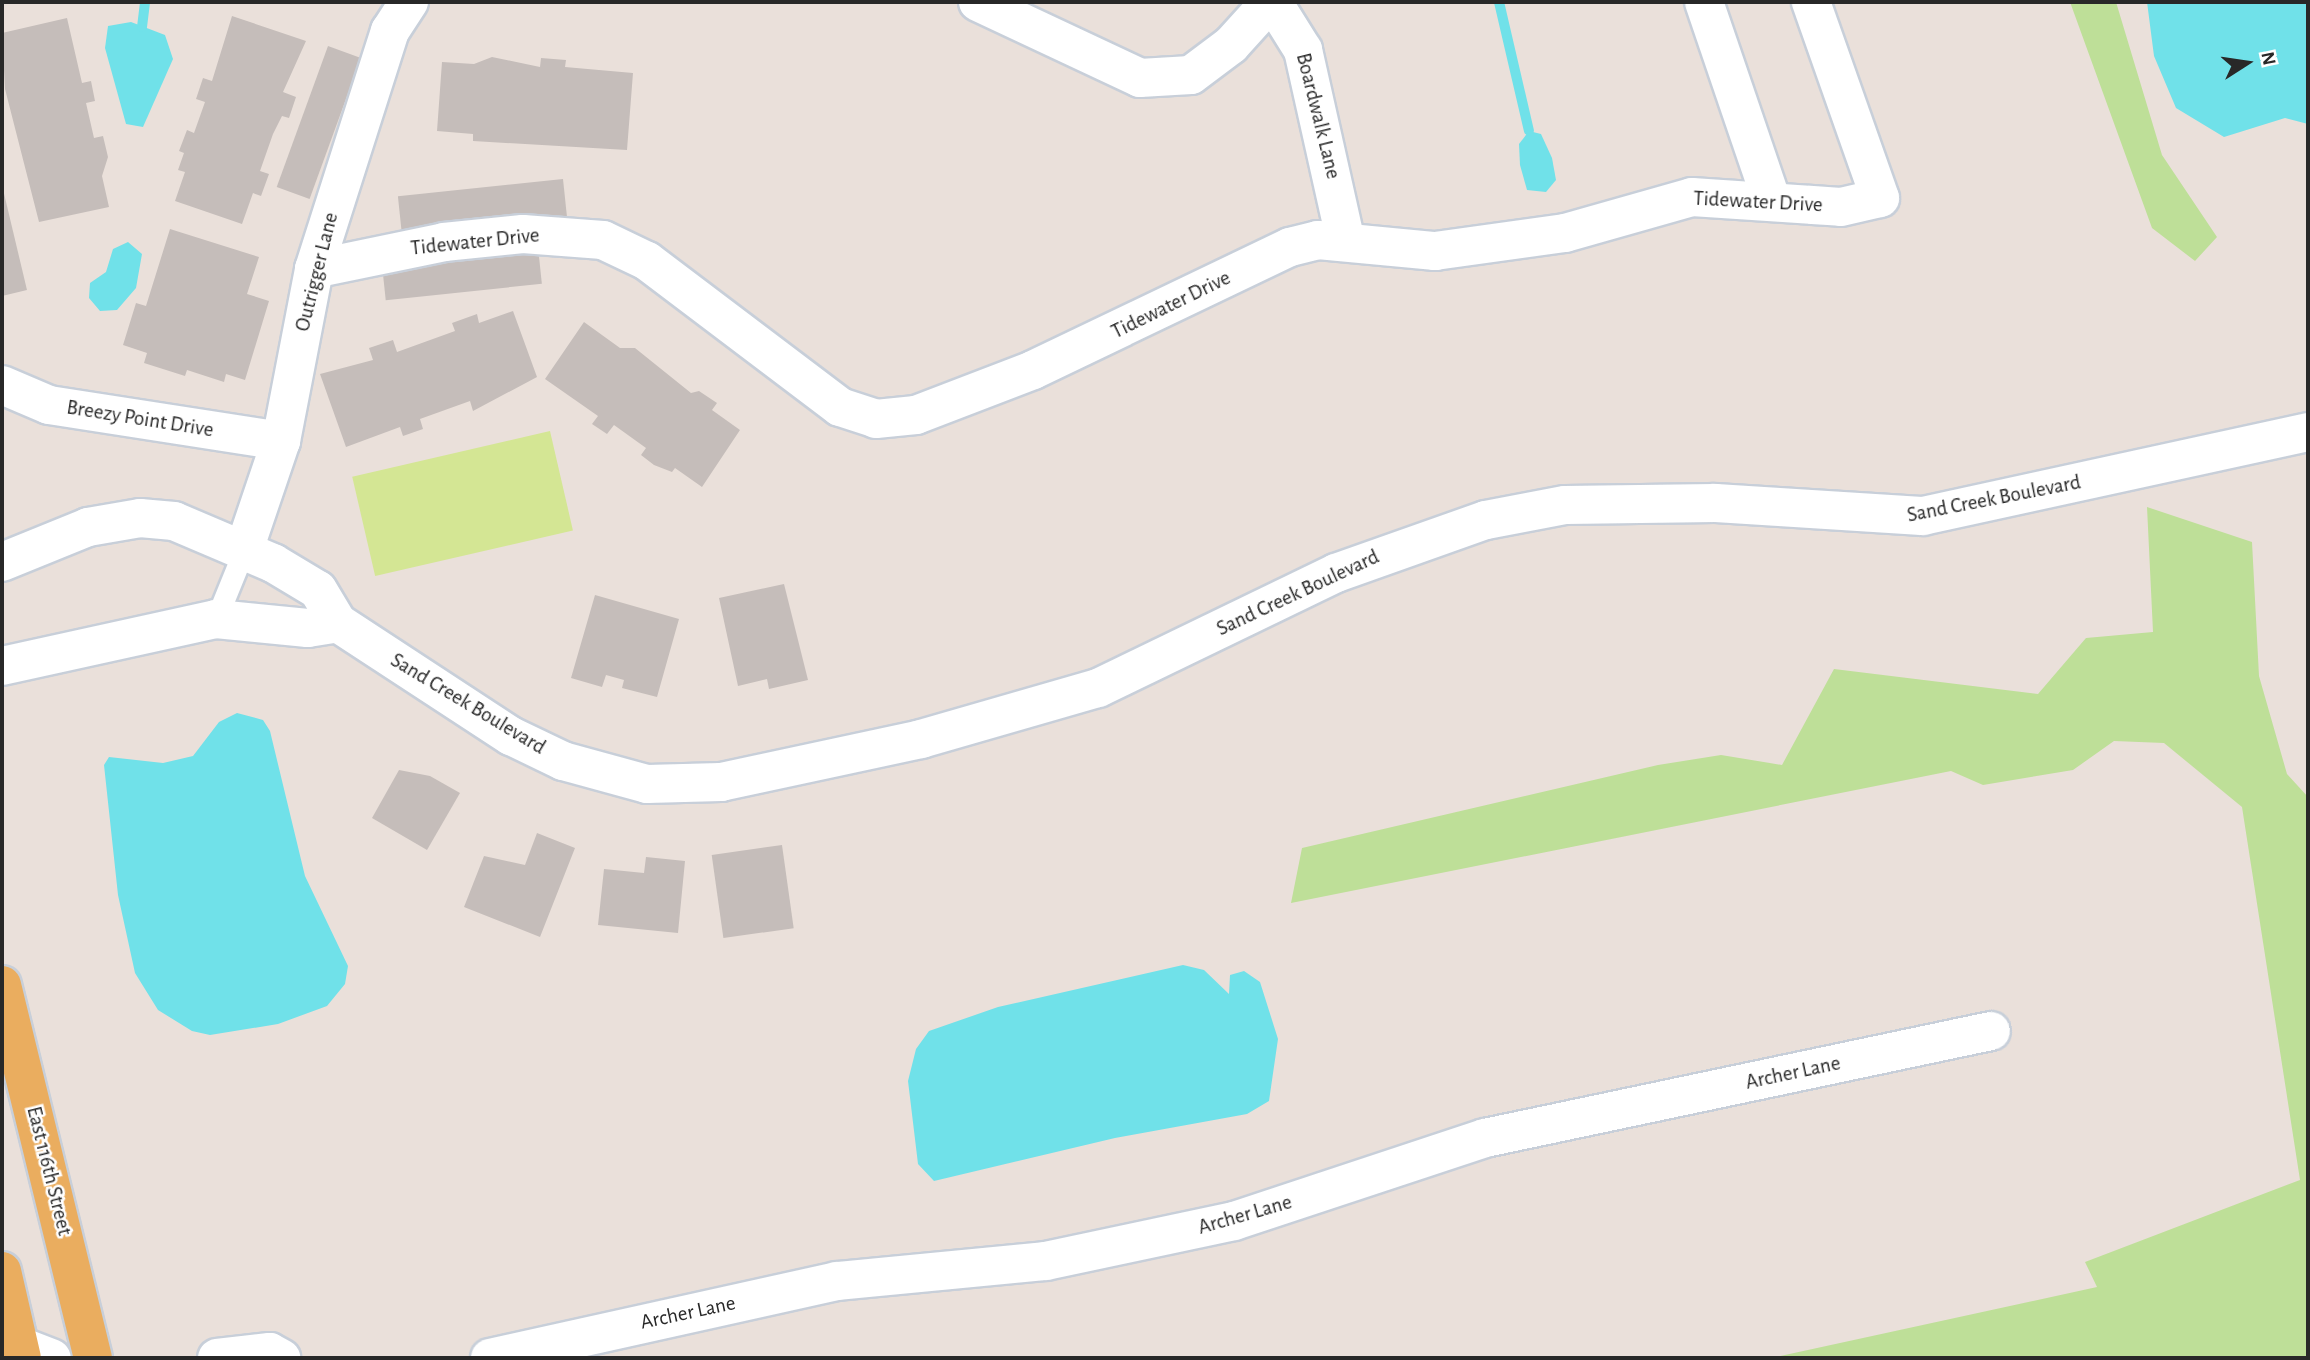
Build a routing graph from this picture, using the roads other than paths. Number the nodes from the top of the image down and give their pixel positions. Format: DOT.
graph roads {
  1 [pos="409,2"];
  2 [pos="978,2"];
  3 [pos="1271,2"];
  4 [pos="1704,2"];
  5 [pos="1811,2"];
  6 [pos="1771,199"];
  7 [pos="1345,238"];
  8 [pos="314,269"];
  9 [pos="2,385"];
  10 [pos="2308,432"];
  11 [pos="281,442"];
  12 [pos="244,550"];
  13 [pos="2,562"];
  14 [pos="216,619"];
  15 [pos="338,623"];
  16 [pos="2,666"];
  17 [pos="2,985"];
  18 [pos="1991,1031"];
  19 [pos="2,1271"];
  20 [pos="24,1353"];
  21 [pos="93,1358"];
  22 [pos="217,1358"];
  23 [pos="281,1358"];
  24 [pos="490,1358"];
  1 -- 8 [label="street, Outrigger Lane"];
  2 -- 3 [label="street, Boardwalk Lane"];
  3 -- 7 [label="street, Boardwalk Lane"];
  4 -- 6 [label="street"];
  5 -- 6 [label="street, Tidewater Drive"];
  6 -- 7 [label="street, Tidewater Drive"];
  7 -- 8 [label="street, Tidewater Drive"];
  8 -- 11 [label="street, Outrigger Lane"];
  9 -- 11 [label="street, Breezy Point Drive"];
  10 -- 15 [label="street, Sand Creek Boulevard"];
  11 -- 12 [label="street, Outrigger Lane"];
  12 -- 13 [label="street, Sand Creek Boulevard"];
  12 -- 14 [label="lane"];
  12 -- 15 [label="street, Sand Creek Boulevard"];
  14 -- 15 [label="street"];
  14 -- 16 [label="street"];
  17 -- 21 [label="main road, East 116th Street"];
  18 -- 24 [label="street, Archer Lane"];
  19 -- 20 [label="main road"];
  22 -- 23 [label="street"];
}
